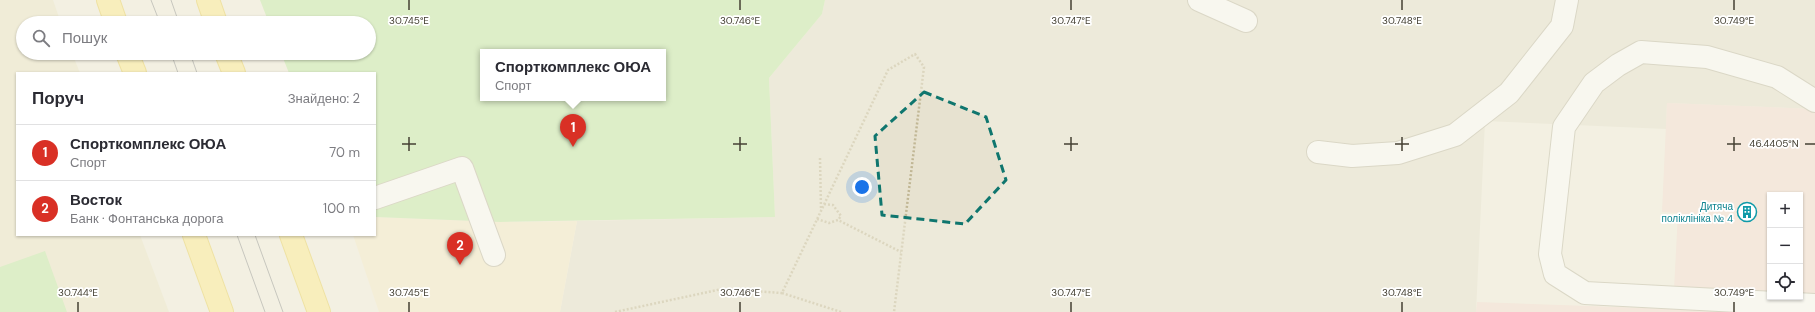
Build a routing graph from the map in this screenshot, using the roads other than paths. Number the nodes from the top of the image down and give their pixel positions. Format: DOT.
graph roads {
  1 [pos="108,0"];
  2 [pos="208,0"];
  3 [pos="1199,0"];
  4 [pos="1567,0"];
  5 [pos="114,16"];
  6 [pos="214,16"];
  7 [pos="1246,21"];
  8 [pos="129,60"];
  9 [pos="229,60"];
  10 [pos="134,72"];
  11 [pos="234,72"];
  12 [pos="1815,101"];
  13 [pos="1318,152"];
  14 [pos="376,198"];
  15 [pos="194,236"];
  16 [pos="291,236"];
  17 [pos="494,255"];
  18 [pos="1815,304"];
  19 [pos="222,312"];
  20 [pos="318,312"];
  1 -- 5 [label="main road"];
  2 -- 6 [label="main road"];
  3 -- 7 [label="lane"];
  4 -- 13 [label="lane"];
  8 -- 10 [label="main road"];
  9 -- 11 [label="main road"];
  12 -- 18 [label="lane"];
  14 -- 17 [label="lane"];
  15 -- 19 [label="main road"];
  16 -- 20 [label="main road"];
}
